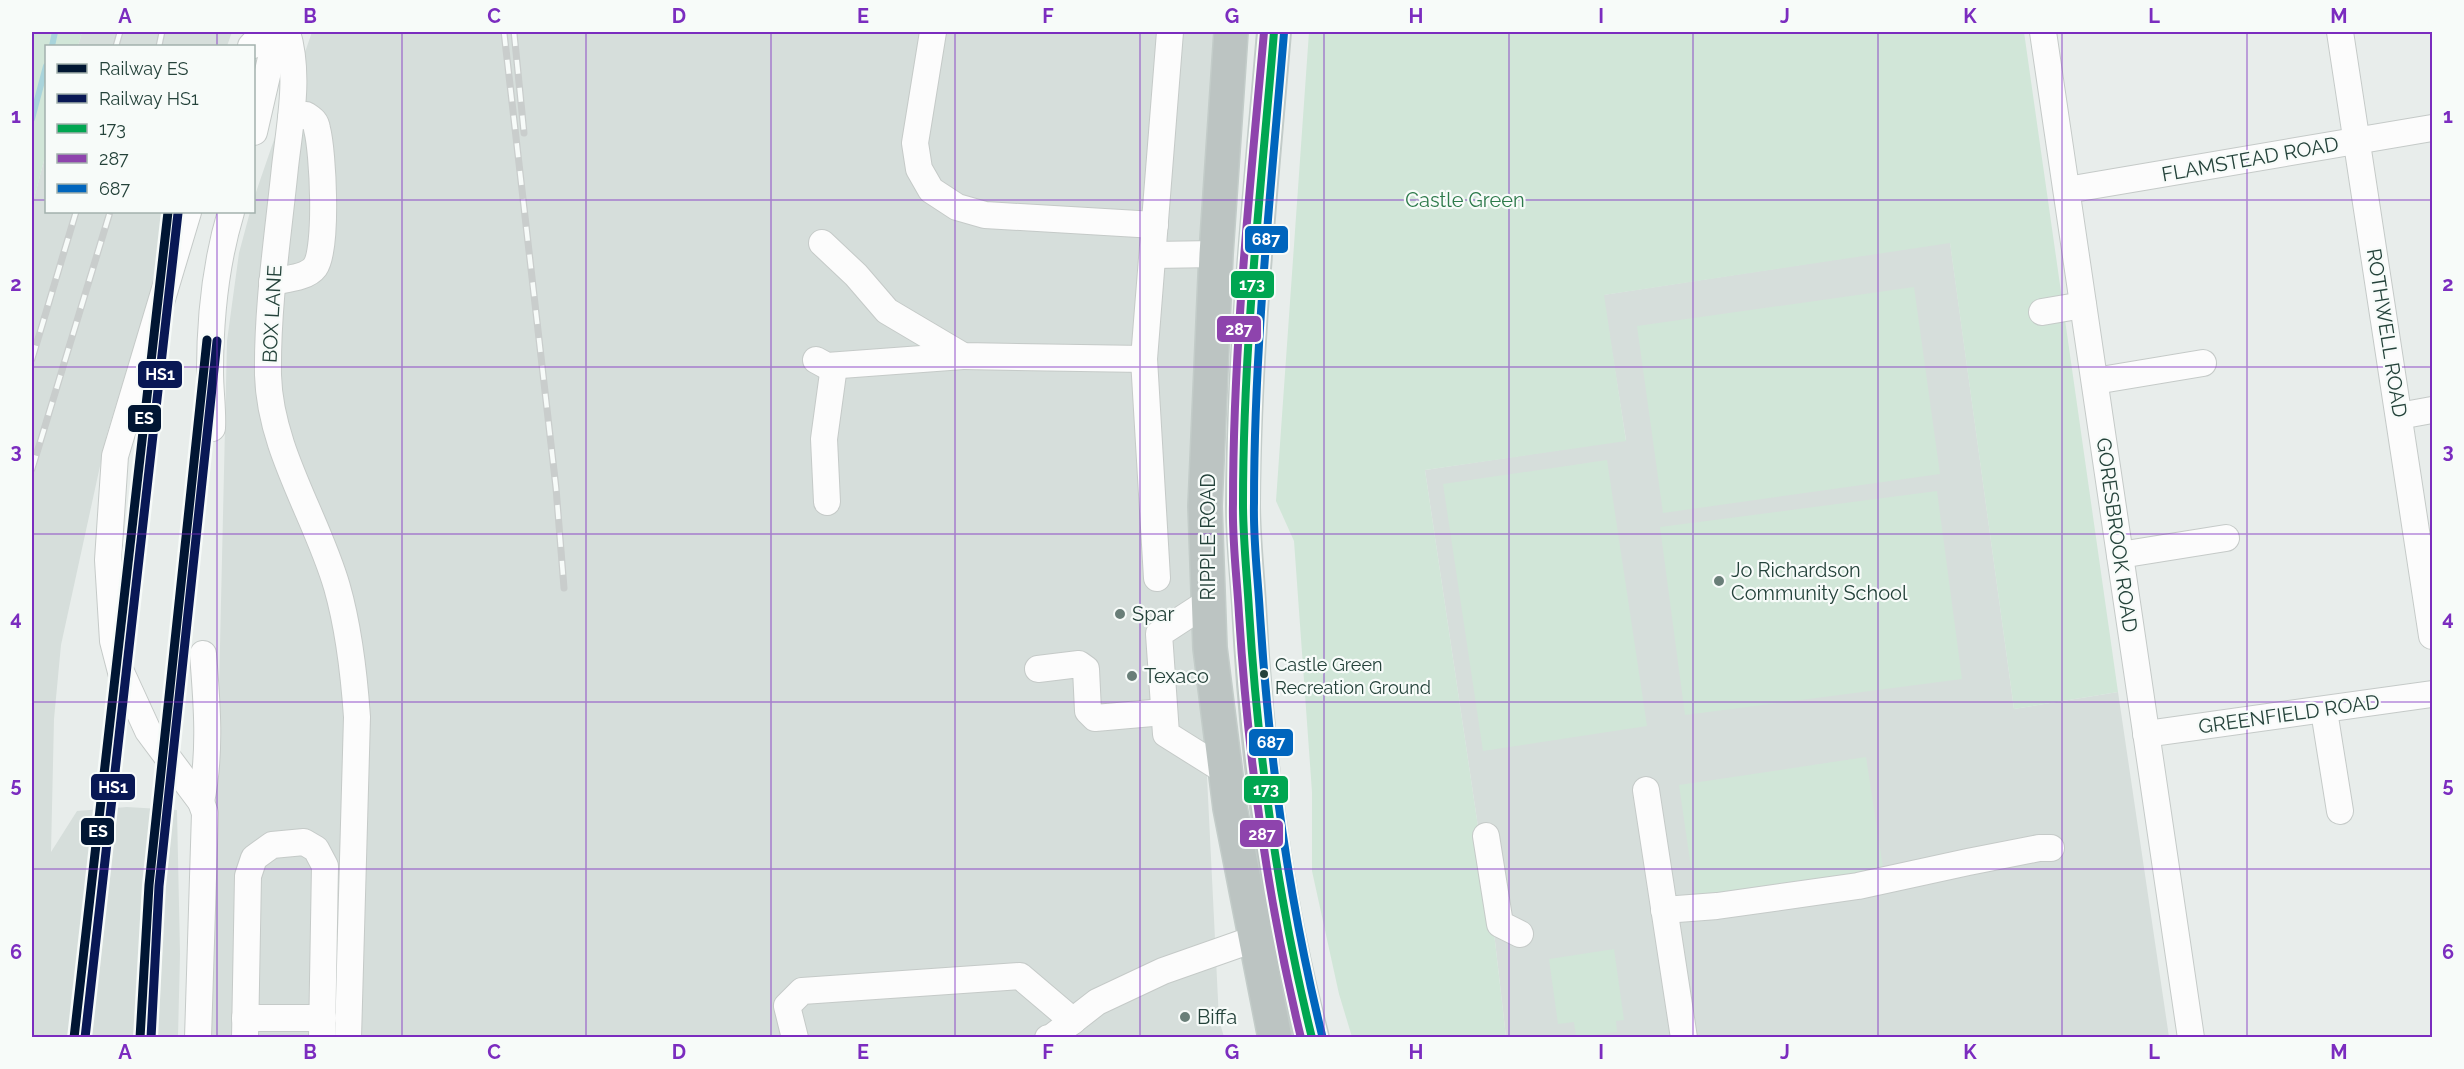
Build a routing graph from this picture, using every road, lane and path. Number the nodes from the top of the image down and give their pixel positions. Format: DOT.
graph roads {
  1 [pos="264,32"];
  2 [pos="277,32"];
  3 [pos="287,32"];
  4 [pos="933,32"];
  5 [pos="1170,32"];
  6 [pos="1231,32"];
  7 [pos="1274,32"];
  8 [pos="2043,32"];
  9 [pos="2340,32"];
  10 [pos="252,45"];
  11 [pos="291,118"];
  12 [pos="255,128"];
  13 [pos="2433,128"];
  14 [pos="2359,140"];
  15 [pos="2067,190"];
  16 [pos="188,213"];
  17 [pos="231,213"];
  18 [pos="1155,225"];
  19 [pos="822,243"];
  20 [pos="1216,254"];
  21 [pos="1153,255"];
  22 [pos="272,282"];
  23 [pos="2083,305"];
  24 [pos="2042,312"];
  25 [pos="963,356"];
  26 [pos="1144,359"];
  27 [pos="2203,363"];
  28 [pos="2095,381"];
  29 [pos="2433,410"];
  30 [pos="2400,416"];
  31 [pos="212,428"];
  32 [pos="827,502"];
  33 [pos="2226,538"];
  34 [pos="2120,555"];
  35 [pos="1157,578"];
  36 [pos="1208,602"];
  37 [pos="2433,636"];
  38 [pos="203,654"];
  39 [pos="1038,669"];
  40 [pos="2433,694"];
  41 [pos="2324,711"];
  42 [pos="1164,712"];
  43 [pos="2146,734"];
  44 [pos="1225,771"];
  45 [pos="1646,790"];
  46 [pos="201,802"];
  47 [pos="2340,811"];
  48 [pos="1486,836"];
  49 [pos="2052,849"];
  50 [pos="1664,910"];
  51 [pos="1520,934"];
  52 [pos="1254,939"];
  53 [pos="1073,1021"];
  54 [pos="245,1028"];
  55 [pos="322,1028"];
  56 [pos="198,1038"];
  57 [pos="348,1038"];
  58 [pos="795,1038"];
  59 [pos="1048,1038"];
  60 [pos="1275,1038"];
  61 [pos="1312,1038"];
  62 [pos="1684,1038"];
  63 [pos="2191,1038"];
  1 -- 10 [label="street"];
  2 -- 12 [label="street"];
  3 -- 11 [label="street, BOX LANE"];
  4 -- 18 [label="street"];
  5 -- 18 [label="street"];
  6 -- 20 [label="highway, RIPPLE ROAD"];
  7 -- 61 [label="highway, RIPPLE ROAD"];
  8 -- 15 [label="street, GORESBROOK ROAD"];
  9 -- 14 [label="street, ROTHWELL ROAD"];
  11 -- 22 [label="street, BOX LANE"];
  11 -- 22 [label="street"];
  13 -- 14 [label="street, FLAMSTEAD ROAD"];
  14 -- 15 [label="street, FLAMSTEAD ROAD"];
  14 -- 30 [label="street, ROTHWELL ROAD"];
  15 -- 23 [label="street, GORESBROOK ROAD"];
  16 -- 46 [label="street"];
  17 -- 31 [label="street"];
  18 -- 21 [label="street"];
  19 -- 25 [label="street"];
  20 -- 21 [label="street"];
  20 -- 36 [label="highway, RIPPLE ROAD"];
  21 -- 26 [label="street"];
  22 -- 57 [label="street, BOX LANE"];
  23 -- 24 [label="street"];
  23 -- 28 [label="street, GORESBROOK ROAD"];
  25 -- 26 [label="street"];
  25 -- 32 [label="street"];
  26 -- 35 [label="street"];
  27 -- 28 [label="street"];
  28 -- 34 [label="street, GORESBROOK ROAD"];
  29 -- 30 [label="street"];
  30 -- 37 [label="street, ROTHWELL ROAD"];
  33 -- 34 [label="street"];
  34 -- 43 [label="street, GORESBROOK ROAD"];
  36 -- 42 [label="street"];
  36 -- 44 [label="highway, RIPPLE ROAD"];
  38 -- 46 [label="street"];
  39 -- 42 [label="street"];
  40 -- 41 [label="street, GREENFIELD ROAD"];
  41 -- 43 [label="street, GREENFIELD ROAD"];
  41 -- 47 [label="street"];
  42 -- 44 [label="street"];
  43 -- 63 [label="street, GORESBROOK ROAD"];
  44 -- 52 [label="highway, RIPPLE ROAD"];
  45 -- 50 [label="street"];
  46 -- 56 [label="street"];
  48 -- 51 [label="street"];
  49 -- 50 [label="street"];
  50 -- 62 [label="street"];
  52 -- 53 [label="street"];
  52 -- 60 [label="highway, RIPPLE ROAD"];
  53 -- 58 [label="street"];
  53 -- 59 [label="street"];
  54 -- 55 [label="street"];
  54 -- 55 [label="street"];
}
